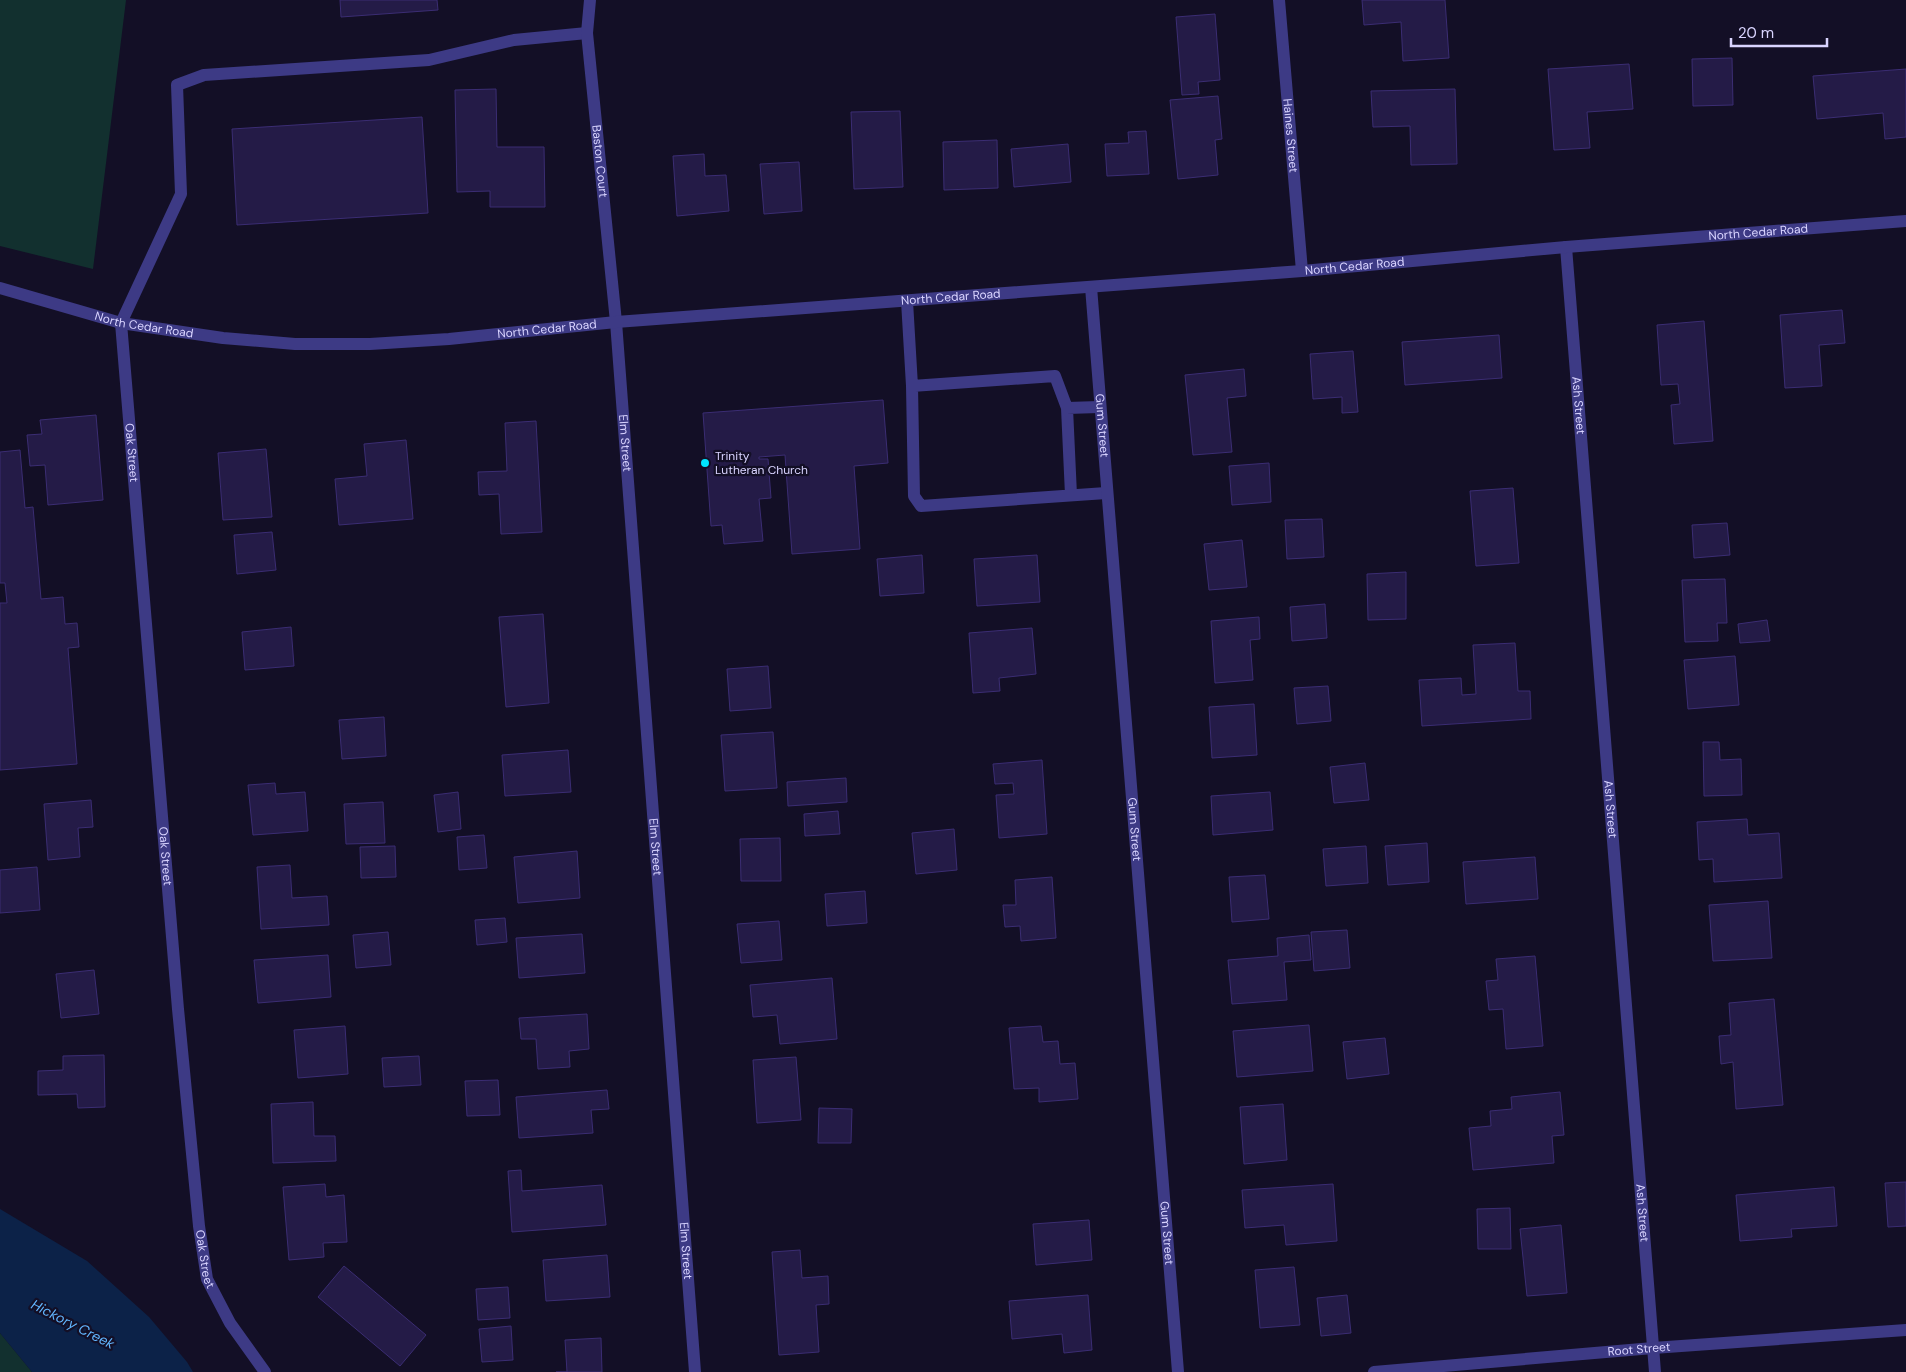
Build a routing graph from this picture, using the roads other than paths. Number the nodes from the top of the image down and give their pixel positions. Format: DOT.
graph roads {
  1 [pos="590,0"];
  2 [pos="1279,0"];
  3 [pos="587,33"];
  4 [pos="1906,221"];
  5 [pos="1566,247"];
  6 [pos="1302,271"];
  7 [pos="1090,286"];
  8 [pos="0,288"];
  9 [pos="907,300"];
  10 [pos="121,322"];
  11 [pos="616,322"];
  12 [pos="912,386"];
  13 [pos="1100,407"];
  14 [pos="1067,408"];
  15 [pos="1106,493"];
  16 [pos="1071,496"];
  17 [pos="1906,1330"];
  18 [pos="1653,1348"];
  19 [pos="265,1372"];
  20 [pos="695,1372"];
  21 [pos="1178,1372"];
  22 [pos="1374,1372"];
  23 [pos="1655,1372"];
  1 -- 3 [label="street, Baston Court"];
  2 -- 6 [label="street, Haines Street"];
  3 -- 10 [label="street"];
  3 -- 11 [label="street, Baston Court"];
  4 -- 5 [label="street, North Cedar Road"];
  5 -- 6 [label="street, North Cedar Road"];
  5 -- 18 [label="street, Ash Street"];
  6 -- 7 [label="street, North Cedar Road"];
  7 -- 9 [label="street, North Cedar Road"];
  7 -- 13 [label="street, Gum Street"];
  8 -- 10 [label="street, North Cedar Road"];
  9 -- 11 [label="street, North Cedar Road"];
  9 -- 12 [label="street"];
  10 -- 11 [label="street, North Cedar Road"];
  10 -- 19 [label="street, Oak Street"];
  11 -- 20 [label="street, Elm Street"];
  12 -- 14 [label="street"];
  12 -- 16 [label="street"];
  13 -- 14 [label="street"];
  13 -- 15 [label="street, Gum Street"];
  14 -- 16 [label="street"];
  15 -- 16 [label="street"];
  15 -- 21 [label="street, Gum Street"];
  17 -- 18 [label="street, Root Street"];
  18 -- 22 [label="street, Root Street"];
  18 -- 23 [label="street, Ash Street"];
}
